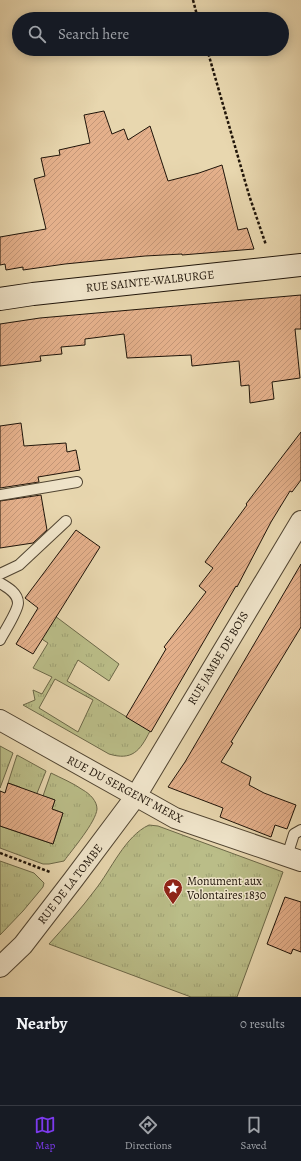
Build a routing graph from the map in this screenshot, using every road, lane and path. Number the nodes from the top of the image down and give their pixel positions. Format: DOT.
graph roads {
  1 [pos="192,0"];
  2 [pos="196,12"];
  3 [pos="209,56"];
  4 [pos="301,265"];
  5 [pos="273,268"];
  6 [pos="0,299"];
  7 [pos="77,482"];
  8 [pos="0,495"];
  9 [pos="66,521"];
  10 [pos="301,521"];
  11 [pos="0,574"];
  12 [pos="0,583"];
  13 [pos="0,640"];
  14 [pos="0,720"];
  15 [pos="136,796"];
  16 [pos="301,830"];
  17 [pos="0,853"];
  18 [pos="294,858"];
  19 [pos="73,880"];
  20 [pos="0,967"];
  1 -- 2 [label="path"];
  3 -- 5 [label="path"];
  4 -- 5 [label="main road, RUE SAINTE-WALBURGE"];
  5 -- 6 [label="main road, RUE SAINTE-WALBURGE"];
  7 -- 8 [label="lane"];
  9 -- 11 [label="lane"];
  10 -- 15 [label="street, RUE JAMBE DE BOIS"];
  12 -- 13 [label="lane"];
  14 -- 15 [label="street, RUE DU SERGENT MERX"];
  15 -- 18 [label="street, RUE DU SERGENT MERX"];
  15 -- 19 [label="street, RUE DE LA TOMBE"];
  16 -- 18 [label="lane"];
  17 -- 19 [label="path"];
  19 -- 20 [label="street, RUE DE LA TOMBE"];
}
